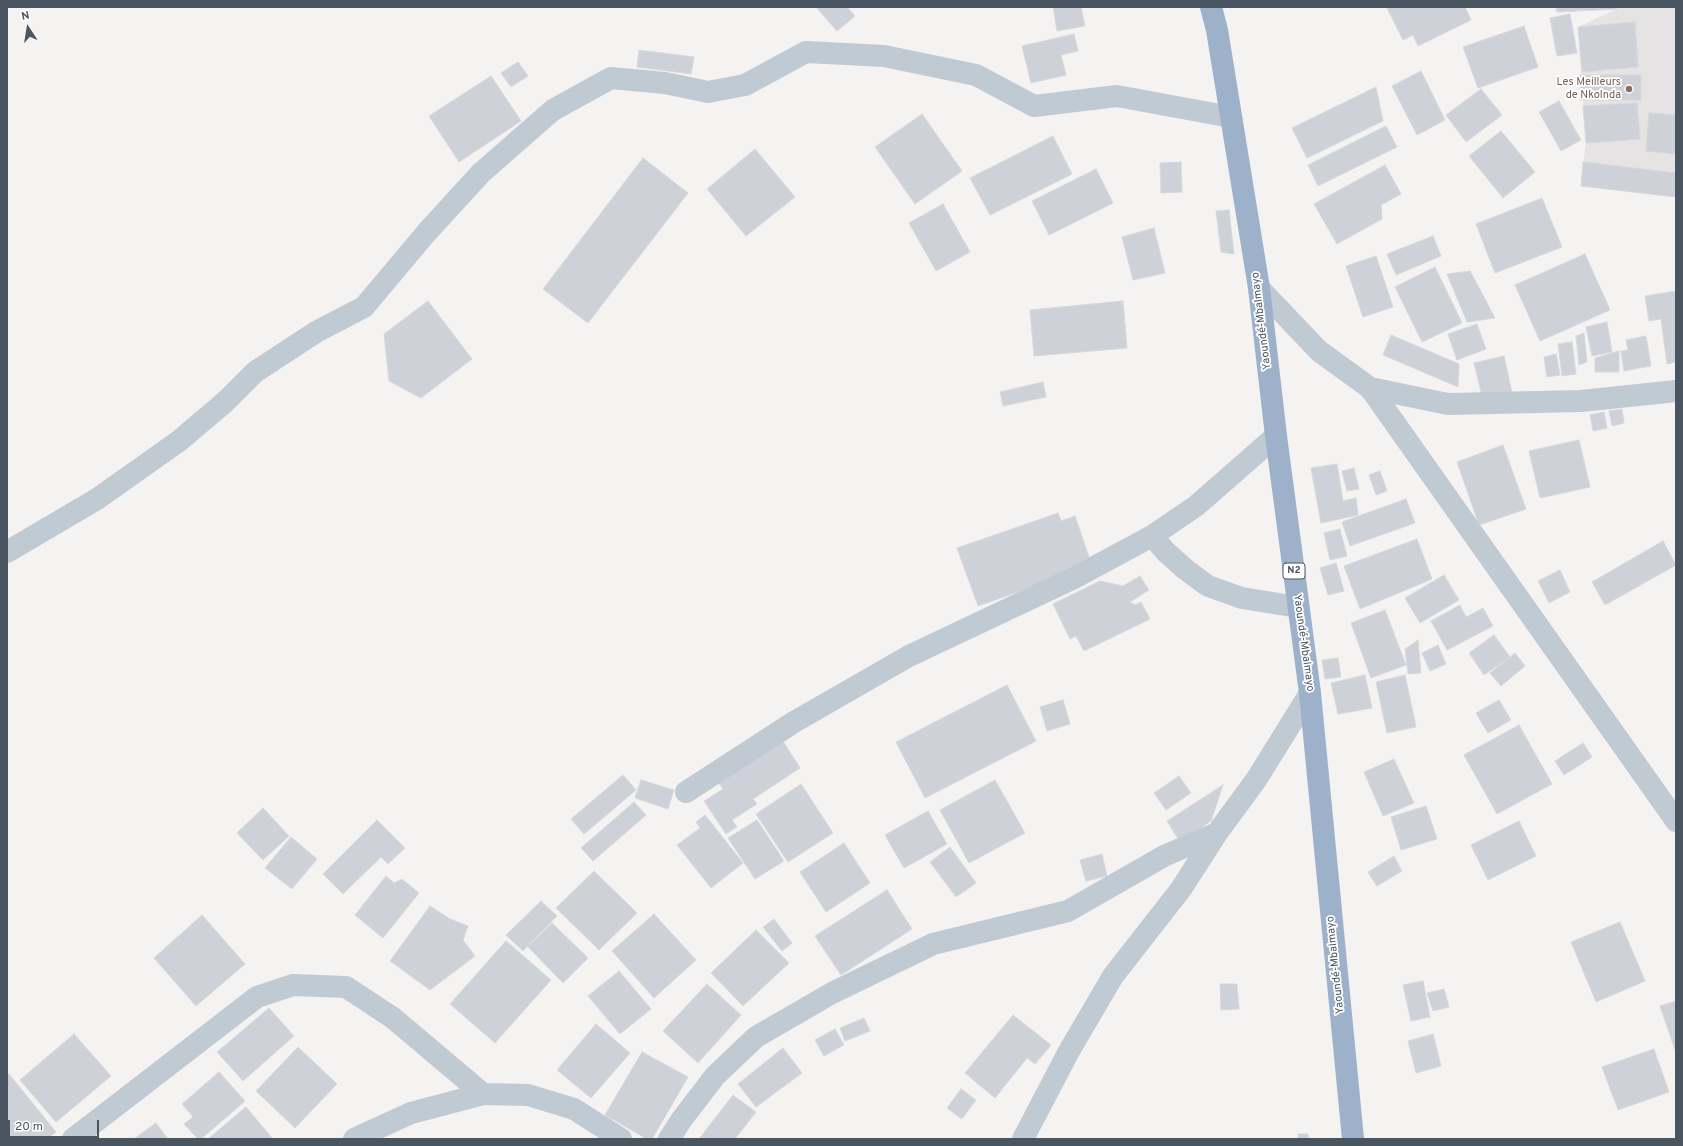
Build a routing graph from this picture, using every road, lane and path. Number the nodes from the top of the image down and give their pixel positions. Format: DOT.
graph roads {
  1 [pos="1211,7"];
  2 [pos="1231,117"];
  3 [pos="1259,288"];
  4 [pos="1370,388"];
  5 [pos="1676,391"];
  6 [pos="1276,436"];
  7 [pos="1152,536"];
  8 [pos="7,552"];
  9 [pos="1298,607"];
  10 [pos="1310,693"];
  11 [pos="686,792"];
  12 [pos="1676,821"];
  13 [pos="1217,833"];
  14 [pos="483,1094"];
  15 [pos="72,1139"];
  16 [pos="354,1139"];
  17 [pos="621,1139"];
  18 [pos="669,1139"];
  19 [pos="1023,1139"];
  20 [pos="1353,1139"];
  1 -- 2 [label="highway, Yaoundé-Mbalmayo / N2"];
  2 -- 3 [label="highway, Yaoundé-Mbalmayo / N2"];
  2 -- 8 [label="street"];
  3 -- 4 [label="street"];
  3 -- 6 [label="highway, Yaoundé-Mbalmayo / N2"];
  4 -- 5 [label="street"];
  4 -- 12 [label="street"];
  6 -- 7 [label="street"];
  6 -- 9 [label="highway, Yaoundé-Mbalmayo / N2"];
  7 -- 9 [label="street"];
  7 -- 11 [label="street"];
  9 -- 10 [label="highway, Yaoundé-Mbalmayo / N2"];
  10 -- 13 [label="street"];
  10 -- 20 [label="highway, Yaoundé-Mbalmayo / N2"];
  13 -- 18 [label="street"];
  13 -- 19 [label="street"];
  14 -- 15 [label="street"];
  14 -- 16 [label="street"];
  14 -- 17 [label="street"];
}
